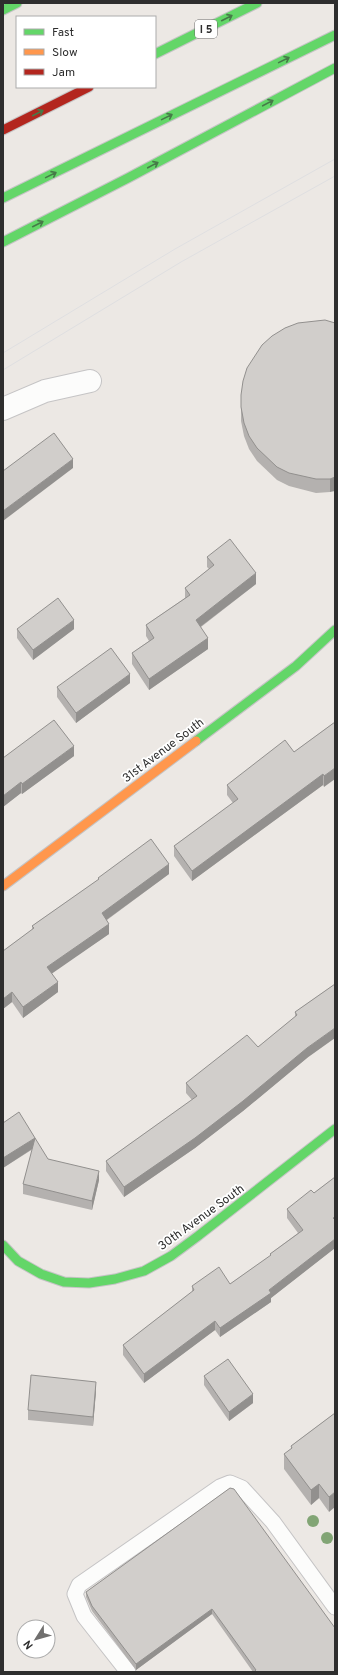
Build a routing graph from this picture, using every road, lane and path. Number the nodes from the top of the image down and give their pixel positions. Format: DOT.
graph roads {
  1 [pos="17,3"];
  2 [pos="257,3"];
  3 [pos="3,10"];
  4 [pos="335,35"];
  5 [pos="156,54"];
  6 [pos="335,68"];
  7 [pos="87,88"];
  8 [pos="3,130"];
  9 [pos="3,198"];
  10 [pos="3,242"];
  11 [pos="90,381"];
  12 [pos="3,409"];
  13 [pos="335,630"];
  14 [pos="3,886"];
  15 [pos="335,1129"];
  16 [pos="3,1245"];
  17 [pos="335,1607"];
  18 [pos="128,1672"];
  1 -- 3 [label="main road"];
  5 -- 2 [label="main road, I 5, one-way"];
  9 -- 4 [label="main road, one-way"];
  10 -- 6 [label="main road, one-way"];
  8 -- 7 [label="main road, one-way"];
  11 -- 12 [label="street"];
  13 -- 14 [label="main road, 31st Avenue South"];
  15 -- 16 [label="main road, 30th Avenue South"];
  17 -- 18 [label="lane"];
}
